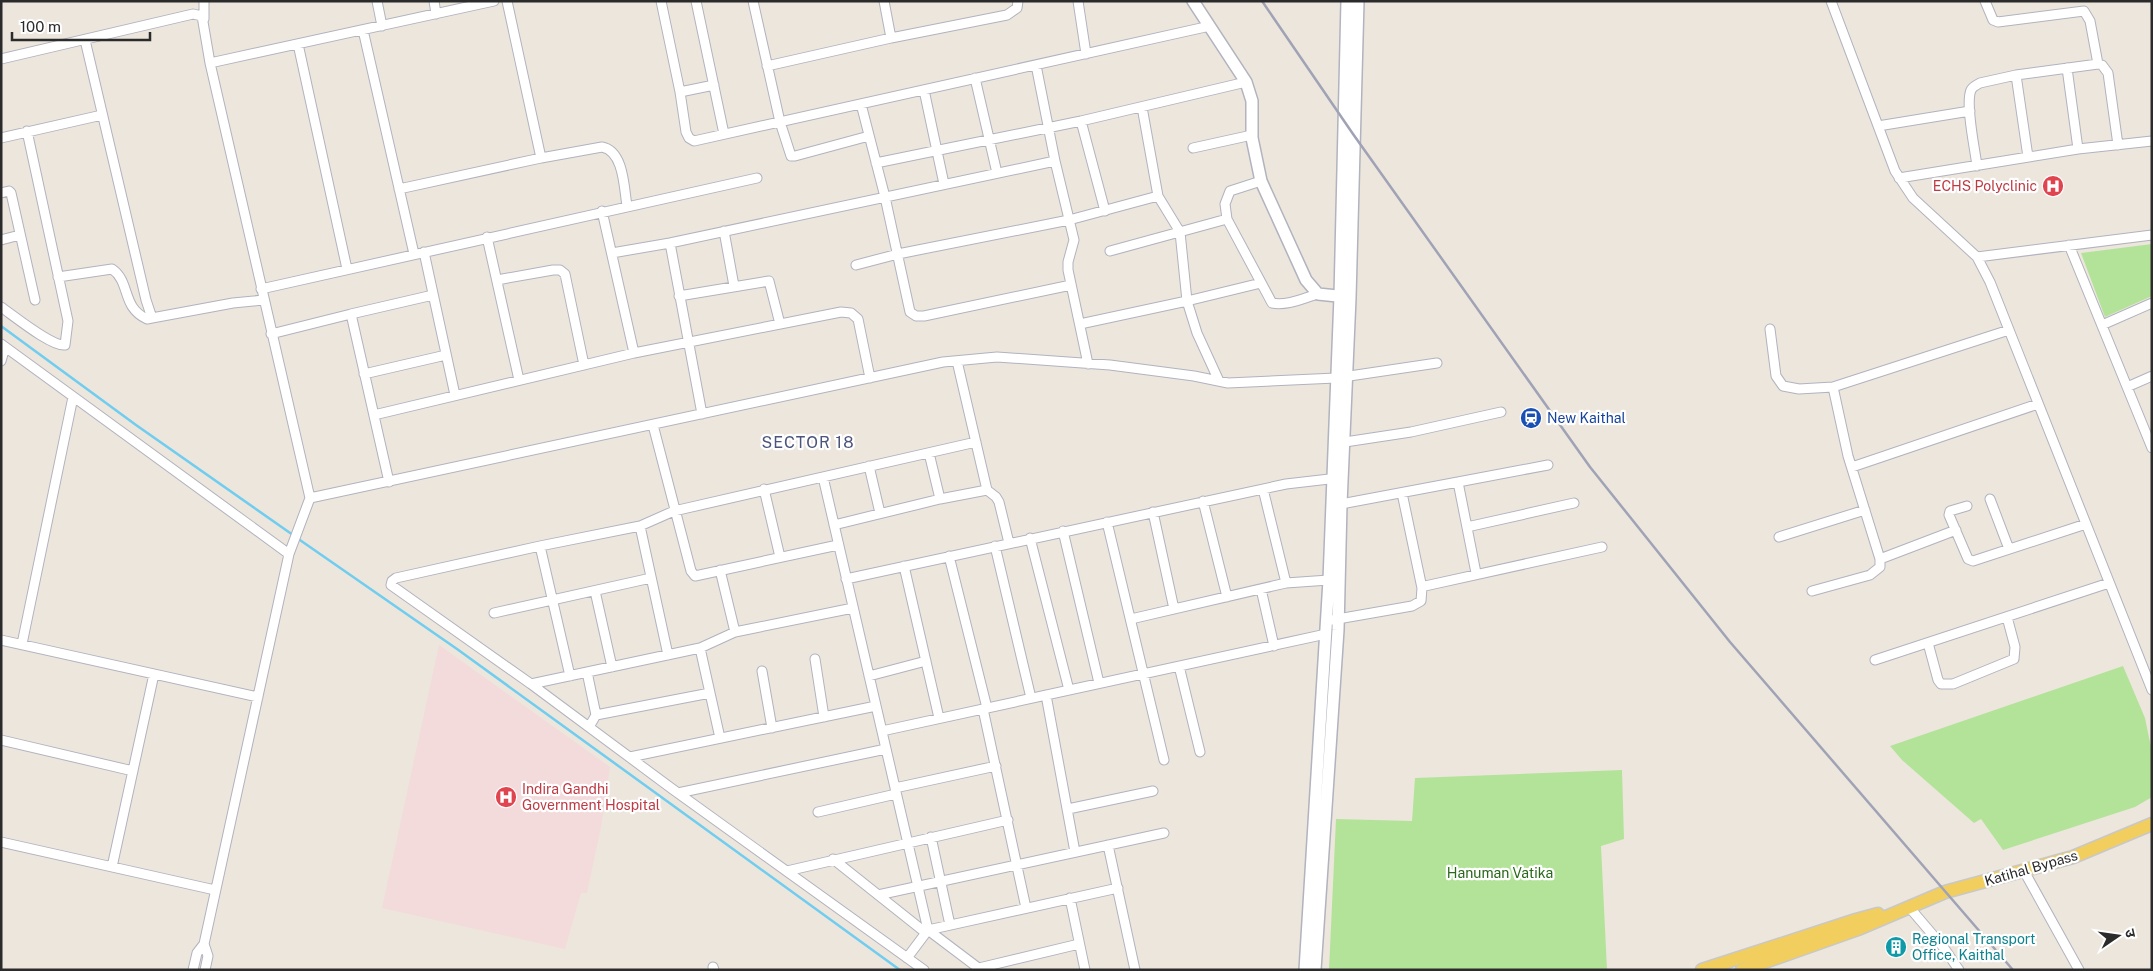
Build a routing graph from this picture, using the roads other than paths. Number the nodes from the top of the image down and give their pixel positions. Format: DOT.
graph roads {
  1 [pos="204,1"];
  2 [pos="377,1"];
  3 [pos="434,1"];
  4 [pos="494,1"];
  5 [pos="506,1"];
  6 [pos="661,1"];
  7 [pos="696,1"];
  8 [pos="754,1"];
  9 [pos="884,1"];
  10 [pos="1018,1"];
  11 [pos="1078,1"];
  12 [pos="1193,1"];
  13 [pos="1347,1"];
  14 [pos="1358,1"];
  15 [pos="1831,1"];
  16 [pos="1984,1"];
  17 [pos="436,14"];
  18 [pos="204,19"];
  19 [pos="382,26"];
  20 [pos="1210,26"];
  21 [pos="363,30"];
  22 [pos="891,38"];
  23 [pos="84,40"];
  24 [pos="298,44"];
  25 [pos="1086,54"];
  26 [pos="1,58"];
  27 [pos="210,63"];
  28 [pos="2098,64"];
  29 [pos="1036,65"];
  30 [pos="767,66"];
  31 [pos="2067,68"];
  32 [pos="2016,75"];
  33 [pos="975,78"];
  34 [pos="1246,82"];
  35 [pos="714,85"];
  36 [pos="924,90"];
  37 [pos="680,92"];
  38 [pos="861,104"];
  39 [pos="1142,107"];
  40 [pos="1970,111"];
  41 [pos="102,114"];
  42 [pos="1081,121"];
  43 [pos="780,122"];
  44 [pos="1878,126"];
  45 [pos="1048,127"];
  46 [pos="27,131"];
  47 [pos="724,134"];
  48 [pos="1252,134"];
  49 [pos="869,136"];
  50 [pos="1,138"];
  51 [pos="989,140"];
  52 [pos="2152,141"];
  53 [pos="2118,145"];
  54 [pos="1193,148"];
  55 [pos="2078,149"];
  56 [pos="937,150"];
  57 [pos="2028,157"];
  58 [pos="541,158"];
  59 [pos="1055,160"];
  60 [pos="876,163"];
  61 [pos="1977,166"];
  62 [pos="997,173"];
  63 [pos="757,178"];
  64 [pos="1900,178"];
  65 [pos="1261,181"];
  66 [pos="944,184"];
  67 [pos="399,189"];
  68 [pos="1,192"];
  69 [pos="1158,196"];
  70 [pos="885,197"];
  71 [pos="627,206"];
  72 [pos="602,211"];
  73 [pos="1105,211"];
  74 [pos="1227,219"];
  75 [pos="1069,220"];
  76 [pos="724,231"];
  77 [pos="1180,232"];
  78 [pos="20,235"];
  79 [pos="2152,235"];
  80 [pos="487,237"];
  81 [pos="1,240"];
  82 [pos="670,243"];
  83 [pos="2070,245"];
  84 [pos="1110,251"];
  85 [pos="424,252"];
  86 [pos="612,253"];
  87 [pos="414,254"];
  88 [pos="898,254"];
  89 [pos="1977,257"];
  90 [pos="856,265"];
  91 [pos="347,269"];
  92 [pos="58,277"];
  93 [pos="496,280"];
  94 [pos="1261,284"];
  95 [pos="1071,285"];
  96 [pos="734,286"];
  97 [pos="261,289"];
  98 [pos="1318,294"];
  99 [pos="433,295"];
  100 [pos="679,296"];
  101 [pos="1345,297"];
  102 [pos="35,300"];
  103 [pos="263,300"];
  104 [pos="1186,301"];
  105 [pos="2152,303"];
  106 [pos="1,308"];
  107 [pos="351,314"];
  108 [pos="152,318"];
  109 [pos="780,324"];
  110 [pos="1080,324"];
  111 [pos="2102,325"];
  112 [pos="1770,329"];
  113 [pos="2009,330"];
  114 [pos="271,334"];
  115 [pos="687,342"];
  116 [pos="3,345"];
  117 [pos="634,353"];
  118 [pos="446,355"];
  119 [pos="1,361"];
  120 [pos="957,361"];
  121 [pos="1088,364"];
  122 [pos="1437,364"];
  123 [pos="584,365"];
  124 [pos="364,374"];
  125 [pos="2152,376"];
  126 [pos="870,378"];
  127 [pos="1341,378"];
  128 [pos="519,380"];
  129 [pos="1219,382"];
  130 [pos="2127,386"];
  131 [pos="1833,387"];
  132 [pos="455,395"];
  133 [pos="73,397"];
  134 [pos="2038,404"];
  135 [pos="1501,412"];
  136 [pos="702,414"];
  137 [pos="374,415"];
  138 [pos="653,425"];
  139 [pos="976,442"];
  140 [pos="1345,442"];
  141 [pos="2152,448"];
  142 [pos="929,453"];
  143 [pos="1548,465"];
  144 [pos="869,466"];
  145 [pos="1852,466"];
  146 [pos="822,477"];
  147 [pos="1337,478"];
  148 [pos="389,482"];
  149 [pos="1458,482"];
  150 [pos="1263,488"];
  151 [pos="764,489"];
  152 [pos="987,490"];
  153 [pos="1402,493"];
  154 [pos="310,498"];
  155 [pos="940,499"];
  156 [pos="1990,499"];
  157 [pos="1202,501"];
  158 [pos="1574,503"];
  159 [pos="1341,504"];
  160 [pos="1968,506"];
  161 [pos="1865,510"];
  162 [pos="674,511"];
  163 [pos="1153,512"];
  164 [pos="880,513"];
  165 [pos="1107,522"];
  166 [pos="2086,524"];
  167 [pos="834,525"];
  168 [pos="640,526"];
  169 [pos="1467,527"];
  170 [pos="1956,530"];
  171 [pos="1063,531"];
  172 [pos="1778,537"];
  173 [pos="1030,538"];
  174 [pos="1009,543"];
  175 [pos="838,545"];
  176 [pos="540,546"];
  177 [pos="995,546"];
  178 [pos="1602,547"];
  179 [pos="2009,549"];
  180 [pos="291,550"];
  181 [pos="949,556"];
  182 [pos="780,558"];
  183 [pos="1880,559"];
  184 [pos="904,566"];
  185 [pos="720,570"];
  186 [pos="1476,573"];
  187 [pos="651,578"];
  188 [pos="846,579"];
  189 [pos="1329,580"];
  190 [pos="1286,583"];
  191 [pos="2109,583"];
  192 [pos="1422,588"];
  193 [pos="1261,589"];
  194 [pos="595,591"];
  195 [pos="1812,591"];
  196 [pos="1227,596"];
  197 [pos="553,600"];
  198 [pos="853,608"];
  199 [pos="1174,609"];
  200 [pos="494,613"];
  201 [pos="2007,617"];
  202 [pos="1131,619"];
  203 [pos="1333,620"];
  204 [pos="735,632"];
  205 [pos="1326,634"];
  206 [pos="1,640"];
  207 [pos="22,644"];
  208 [pos="1928,644"];
  209 [pos="1274,646"];
  210 [pos="700,648"];
  211 [pos="668,655"];
  212 [pos="815,659"];
  213 [pos="1875,660"];
  214 [pos="926,661"];
  215 [pos="1179,666"];
  216 [pos="612,667"];
  217 [pos="762,671"];
  218 [pos="587,672"];
  219 [pos="1144,673"];
  220 [pos="2149,673"];
  221 [pos="154,674"];
  222 [pos="570,676"];
  223 [pos="869,676"];
  224 [pos="1099,683"];
  225 [pos="531,684"];
  226 [pos="1069,690"];
  227 [pos="2152,690"];
  228 [pos="710,693"];
  229 [pos="1046,695"];
  230 [pos="258,697"];
  231 [pos="1031,698"];
  232 [pos="876,706"];
  233 [pos="985,708"];
  234 [pos="596,715"];
  235 [pos="824,717"];
  236 [pos="939,718"];
  237 [pos="589,727"];
  238 [pos="772,728"];
  239 [pos="882,731"];
  240 [pos="720,738"];
  241 [pos="1,740"];
  242 [pos="886,749"];
  243 [pos="1200,752"];
  244 [pos="630,757"];
  245 [pos="1164,760"];
  246 [pos="996,766"];
  247 [pos="133,772"];
  248 [pos="896,791"];
  249 [pos="1153,791"];
  250 [pos="678,793"];
  251 [pos="1068,809"];
  252 [pos="818,812"];
  253 [pos="1008,820"];
  254 [pos="2152,824"];
  255 [pos="1164,833"];
  256 [pos="931,837"];
  257 [pos="1,842"];
  258 [pos="907,842"];
  259 [pos="1108,845"];
  260 [pos="1076,852"];
  261 [pos="833,860"];
  262 [pos="1017,865"];
  263 [pos="112,867"];
  264 [pos="787,870"];
  265 [pos="2024,871"];
  266 [pos="940,881"];
  267 [pos="918,886"];
  268 [pos="1118,888"];
  269 [pos="216,890"];
  270 [pos="878,895"];
  271 [pos="1070,898"];
  272 [pos="1909,907"];
  273 [pos="1026,908"];
  274 [pos="950,925"];
  275 [pos="927,932"];
  276 [pos="204,944"];
  277 [pos="1080,944"];
  278 [pos="907,958"];
  279 [pos="980,969"];
  280 [pos="193,970"];
  281 [pos="205,970"];
  282 [pos="924,970"];
  283 [pos="1085,970"];
  284 [pos="1135,970"];
  285 [pos="1305,970"];
  286 [pos="1315,970"];
  287 [pos="1702,970"];
  288 [pos="1742,970"];
  289 [pos="1959,970"];
  290 [pos="2079,970"];
  1 -- 18 [label="street"];
  2 -- 19 [label="street"];
  3 -- 17 [label="street"];
  4 -- 17 [label="street"];
  5 -- 58 [label="street"];
  6 -- 37 [label="street"];
  7 -- 35 [label="street"];
  8 -- 30 [label="street"];
  9 -- 22 [label="street"];
  10 -- 22 [label="street"];
  11 -- 25 [label="street"];
  12 -- 20 [label="main road"];
  13 -- 101 [label="main road"];
  14 -- 101 [label="main road"];
  15 -- 44 [label="street"];
  16 -- 28 [label="street"];
  17 -- 19 [label="street"];
  18 -- 23 [label="street"];
  18 -- 27 [label="street"];
  19 -- 21 [label="street"];
  20 -- 25 [label="street"];
  20 -- 34 [label="main road"];
  21 -- 24 [label="street"];
  21 -- 67 [label="street"];
  22 -- 30 [label="street"];
  23 -- 26 [label="street"];
  23 -- 41 [label="street"];
  24 -- 27 [label="street"];
  24 -- 91 [label="street"];
  25 -- 29 [label="street"];
  27 -- 97 [label="street"];
  28 -- 31 [label="street"];
  28 -- 53 [label="street"];
  29 -- 33 [label="street"];
  29 -- 45 [label="street"];
  30 -- 43 [label="street"];
  31 -- 32 [label="street"];
  31 -- 55 [label="street"];
  32 -- 40 [label="street"];
  32 -- 57 [label="street"];
  33 -- 36 [label="street"];
  33 -- 51 [label="street"];
  34 -- 39 [label="street"];
  34 -- 48 [label="main road"];
  35 -- 37 [label="street"];
  35 -- 47 [label="street"];
  36 -- 38 [label="street"];
  36 -- 56 [label="street"];
  37 -- 47 [label="street"];
  38 -- 43 [label="street"];
  38 -- 49 [label="street"];
  39 -- 42 [label="street"];
  39 -- 69 [label="street"];
  40 -- 44 [label="street"];
  40 -- 61 [label="street"];
  41 -- 46 [label="street"];
  41 -- 108 [label="street"];
  42 -- 45 [label="street"];
  42 -- 73 [label="street"];
  43 -- 47 [label="street"];
  43 -- 49 [label="street"];
  44 -- 64 [label="street"];
  45 -- 51 [label="street"];
  45 -- 59 [label="street"];
  46 -- 50 [label="street"];
  46 -- 92 [label="street"];
  48 -- 54 [label="street"];
  48 -- 65 [label="main road"];
  49 -- 60 [label="street"];
  51 -- 56 [label="street"];
  51 -- 62 [label="street"];
  52 -- 53 [label="street"];
  53 -- 55 [label="street"];
  55 -- 57 [label="street"];
  56 -- 60 [label="street"];
  56 -- 66 [label="street"];
  57 -- 61 [label="street"];
  58 -- 67 [label="street"];
  58 -- 71 [label="street"];
  59 -- 62 [label="street"];
  59 -- 75 [label="street"];
  60 -- 70 [label="street"];
  61 -- 64 [label="street"];
  62 -- 66 [label="street"];
  63 -- 71 [label="street"];
  64 -- 89 [label="street"];
  65 -- 74 [label="street"];
  65 -- 98 [label="main road"];
  66 -- 70 [label="street"];
  67 -- 87 [label="street"];
  68 -- 78 [label="street"];
  69 -- 73 [label="street"];
  69 -- 77 [label="street"];
  70 -- 76 [label="street"];
  70 -- 88 [label="street"];
  71 -- 72 [label="street"];
  72 -- 80 [label="street"];
  72 -- 86 [label="street"];
  73 -- 75 [label="street"];
  74 -- 77 [label="street"];
  74 -- 94 [label="street"];
  75 -- 88 [label="street"];
  75 -- 95 [label="street"];
  76 -- 82 [label="street"];
  76 -- 96 [label="street"];
  77 -- 84 [label="street"];
  77 -- 104 [label="street"];
  78 -- 81 [label="street"];
  78 -- 102 [label="street"];
  79 -- 83 [label="street"];
  80 -- 85 [label="street"];
  80 -- 93 [label="street"];
  82 -- 86 [label="street"];
  82 -- 100 [label="street"];
  83 -- 89 [label="street"];
  83 -- 111 [label="street"];
  85 -- 87 [label="street"];
  85 -- 99 [label="street"];
  86 -- 117 [label="street"];
  87 -- 91 [label="street"];
  88 -- 90 [label="street"];
  88 -- 95 [label="street"];
  89 -- 113 [label="street"];
  91 -- 97 [label="street"];
  92 -- 106 [label="street"];
  92 -- 108 [label="street"];
  93 -- 123 [label="street"];
  93 -- 128 [label="street"];
  94 -- 98 [label="street"];
  94 -- 104 [label="street"];
  95 -- 110 [label="street"];
  96 -- 100 [label="street"];
  96 -- 109 [label="street"];
  97 -- 103 [label="street"];
  98 -- 101 [label="main road"];
  99 -- 107 [label="street"];
  99 -- 118 [label="street"];
  100 -- 115 [label="street"];
  101 -- 127 [label="main road"];
  103 -- 108 [label="street"];
  103 -- 114 [label="street"];
  104 -- 110 [label="street"];
  104 -- 129 [label="street"];
  105 -- 111 [label="street"];
  107 -- 114 [label="street"];
  107 -- 124 [label="street"];
  109 -- 115 [label="street"];
  109 -- 126 [label="street"];
  110 -- 121 [label="street"];
  111 -- 130 [label="street"];
  112 -- 131 [label="street"];
  113 -- 131 [label="street"];
  113 -- 134 [label="street"];
  114 -- 154 [label="street"];
  115 -- 117 [label="street"];
  115 -- 136 [label="street"];
  116 -- 119 [label="street"];
  116 -- 133 [label="street"];
  117 -- 123 [label="street"];
  118 -- 124 [label="street"];
  118 -- 132 [label="street"];
  120 -- 121 [label="street"];
  120 -- 126 [label="street"];
  120 -- 139 [label="street"];
  121 -- 129 [label="street"];
  122 -- 127 [label="street"];
  123 -- 128 [label="street"];
  124 -- 137 [label="street"];
  125 -- 130 [label="street"];
  126 -- 136 [label="street"];
  127 -- 129 [label="street"];
  127 -- 140 [label="main road"];
  127 -- 147 [label="main road"];
  128 -- 132 [label="street"];
  130 -- 141 [label="street"];
  131 -- 145 [label="street"];
  132 -- 137 [label="street"];
  133 -- 180 [label="street"];
  133 -- 207 [label="street"];
  134 -- 145 [label="street"];
  134 -- 166 [label="street"];
  135 -- 140 [label="street"];
  136 -- 138 [label="street"];
  137 -- 148 [label="street"];
  138 -- 148 [label="street"];
  138 -- 162 [label="street"];
  139 -- 142 [label="street"];
  139 -- 152 [label="street"];
  140 -- 147 [label="main road"];
  142 -- 144 [label="street"];
  142 -- 155 [label="street"];
  143 -- 149 [label="street"];
  144 -- 146 [label="street"];
  144 -- 164 [label="street"];
  145 -- 161 [label="street"];
  146 -- 151 [label="street"];
  146 -- 167 [label="street"];
  147 -- 150 [label="street"];
  147 -- 159 [label="main road"];
  147 -- 189 [label="main road"];
  148 -- 154 [label="street"];
  149 -- 153 [label="street"];
  149 -- 169 [label="street"];
  150 -- 157 [label="street"];
  150 -- 190 [label="street"];
  151 -- 162 [label="street"];
  151 -- 182 [label="street"];
  152 -- 155 [label="street"];
  152 -- 174 [label="street"];
  153 -- 159 [label="street"];
  153 -- 192 [label="street"];
  154 -- 180 [label="street"];
  155 -- 164 [label="street"];
  156 -- 179 [label="street"];
  157 -- 163 [label="street"];
  157 -- 196 [label="street"];
  158 -- 169 [label="street"];
  159 -- 203 [label="main road"];
  160 -- 170 [label="street"];
  161 -- 172 [label="street"];
  161 -- 183 [label="street"];
  162 -- 168 [label="street"];
  162 -- 185 [label="street"];
  163 -- 165 [label="street"];
  163 -- 199 [label="street"];
  164 -- 167 [label="street"];
  165 -- 171 [label="street"];
  165 -- 202 [label="street"];
  166 -- 179 [label="street"];
  166 -- 191 [label="street"];
  167 -- 175 [label="street"];
  168 -- 176 [label="street"];
  168 -- 187 [label="street"];
  169 -- 186 [label="street"];
  170 -- 179 [label="street"];
  170 -- 183 [label="street"];
  171 -- 173 [label="street"];
  171 -- 224 [label="street"];
  173 -- 174 [label="street"];
  173 -- 226 [label="street"];
  174 -- 177 [label="street"];
  175 -- 182 [label="street"];
  175 -- 188 [label="street"];
  176 -- 197 [label="street"];
  176 -- 225 [label="street"];
  177 -- 181 [label="street"];
  177 -- 231 [label="street"];
  178 -- 186 [label="street"];
  180 -- 230 [label="street"];
  181 -- 184 [label="street"];
  181 -- 233 [label="street"];
  182 -- 185 [label="street"];
  183 -- 195 [label="street"];
  184 -- 188 [label="street"];
  184 -- 214 [label="street"];
  185 -- 204 [label="street"];
  186 -- 192 [label="street"];
  187 -- 194 [label="street"];
  187 -- 211 [label="street"];
  188 -- 198 [label="street"];
  189 -- 190 [label="street"];
  189 -- 203 [label="main road"];
  190 -- 193 [label="street"];
  191 -- 201 [label="street"];
  191 -- 220 [label="street"];
  192 -- 203 [label="street"];
  193 -- 196 [label="street"];
  193 -- 209 [label="street"];
  194 -- 197 [label="street"];
  194 -- 216 [label="street"];
  196 -- 199 [label="street"];
  197 -- 200 [label="street"];
  197 -- 222 [label="street"];
  198 -- 204 [label="street"];
  198 -- 223 [label="street"];
  199 -- 202 [label="street"];
  201 -- 208 [label="street"];
  201 -- 208 [label="street"];
  202 -- 219 [label="street"];
  203 -- 205 [label="main road"];
  203 -- 286 [label="main road"];
  204 -- 210 [label="street"];
  205 -- 209 [label="street"];
  205 -- 285 [label="main road"];
  206 -- 207 [label="street"];
  207 -- 221 [label="street"];
  208 -- 213 [label="street"];
  209 -- 215 [label="street"];
  210 -- 211 [label="street"];
  210 -- 228 [label="street"];
  211 -- 216 [label="street"];
  212 -- 235 [label="street"];
  214 -- 223 [label="street"];
  214 -- 236 [label="street"];
  215 -- 219 [label="street"];
  215 -- 243 [label="street"];
  216 -- 218 [label="street"];
  217 -- 238 [label="street"];
  218 -- 222 [label="street"];
  218 -- 234 [label="street"];
  219 -- 224 [label="street"];
  219 -- 245 [label="street"];
  220 -- 227 [label="street"];
  221 -- 230 [label="street"];
  221 -- 247 [label="street"];
  222 -- 225 [label="street"];
  223 -- 232 [label="street"];
  224 -- 226 [label="street"];
  225 -- 237 [label="street"];
  226 -- 229 [label="street"];
  228 -- 234 [label="street"];
  228 -- 240 [label="street"];
  229 -- 231 [label="street"];
  229 -- 251 [label="street"];
  230 -- 269 [label="street"];
  231 -- 233 [label="street"];
  232 -- 235 [label="street"];
  232 -- 239 [label="street"];
  233 -- 236 [label="street"];
  233 -- 246 [label="street"];
  234 -- 237 [label="street"];
  235 -- 238 [label="street"];
  236 -- 239 [label="street"];
  237 -- 244 [label="street"];
  238 -- 240 [label="street"];
  239 -- 242 [label="street"];
  240 -- 244 [label="street"];
  241 -- 247 [label="street"];
  242 -- 248 [label="street"];
  242 -- 250 [label="street"];
  244 -- 250 [label="street"];
  246 -- 248 [label="street"];
  246 -- 253 [label="street"];
  247 -- 263 [label="street"];
  248 -- 252 [label="street"];
  248 -- 258 [label="street"];
  249 -- 251 [label="street"];
  250 -- 264 [label="street"];
  251 -- 260 [label="street"];
  253 -- 256 [label="street"];
  253 -- 262 [label="street"];
  254 -- 265 [label="main road, Katihal Bypass"];
  255 -- 259 [label="street"];
  256 -- 258 [label="street"];
  256 -- 266 [label="street"];
  257 -- 263 [label="street"];
  258 -- 261 [label="street"];
  258 -- 267 [label="street"];
  259 -- 260 [label="street"];
  259 -- 268 [label="street"];
  260 -- 262 [label="street"];
  261 -- 264 [label="street"];
  261 -- 270 [label="street"];
  262 -- 266 [label="street"];
  262 -- 273 [label="street"];
  263 -- 269 [label="street"];
  264 -- 278 [label="street"];
  265 -- 272 [label="main road, Katihal Bypass"];
  265 -- 290 [label="street"];
  266 -- 267 [label="street"];
  266 -- 274 [label="street"];
  267 -- 270 [label="street"];
  267 -- 275 [label="street"];
  268 -- 271 [label="street"];
  268 -- 284 [label="street"];
  269 -- 276 [label="street"];
  270 -- 275 [label="street"];
  271 -- 273 [label="street"];
  271 -- 277 [label="street"];
  272 -- 287 [label="main road, Katihal Bypass"];
  272 -- 288 [label="main road, Katihal Bypass"];
  272 -- 289 [label="street"];
  273 -- 274 [label="street"];
  274 -- 275 [label="street"];
  275 -- 278 [label="street"];
  275 -- 279 [label="street"];
  276 -- 280 [label="street"];
  276 -- 281 [label="street"];
  277 -- 279 [label="street"];
  277 -- 283 [label="street"];
  278 -- 282 [label="street"];
}
